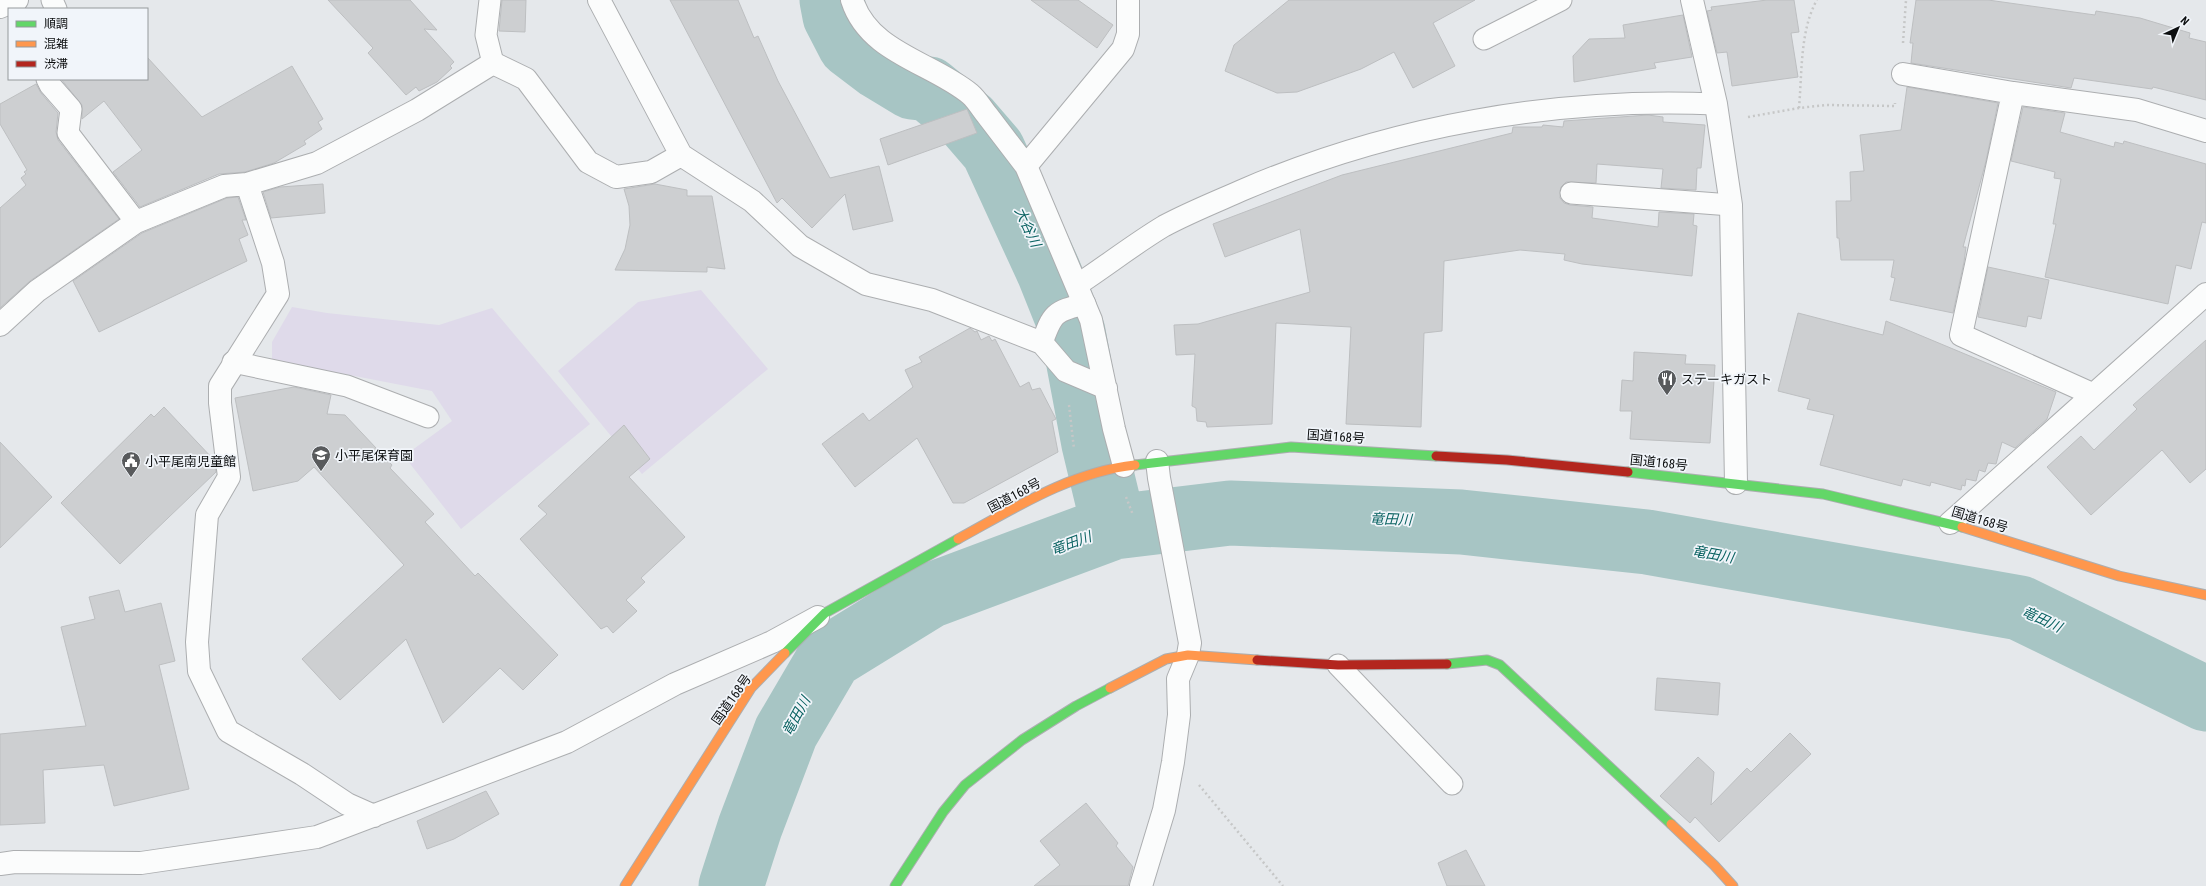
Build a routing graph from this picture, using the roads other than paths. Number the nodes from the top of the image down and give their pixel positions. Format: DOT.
graph roads {
  1 [pos="17,0"];
  2 [pos="490,0"];
  3 [pos="599,0"];
  4 [pos="852,0"];
  5 [pos="1128,0"];
  6 [pos="1561,0"];
  7 [pos="1692,0"];
  8 [pos="0,7"];
  9 [pos="1484,39"];
  10 [pos="493,63"];
  11 [pos="1902,74"];
  12 [pos="48,80"];
  13 [pos="2014,93"];
  14 [pos="1717,113"];
  15 [pos="2206,131"];
  16 [pos="681,155"];
  17 [pos="1026,166"];
  18 [pos="247,184"];
  19 [pos="1570,193"];
  20 [pos="1731,205"];
  21 [pos="136,222"];
  22 [pos="2206,294"];
  23 [pos="1079,298"];
  24 [pos="0,325"];
  25 [pos="1042,343"];
  26 [pos="233,362"];
  27 [pos="1106,388"];
  28 [pos="2092,394"];
  29 [pos="428,417"];
  30 [pos="1117,468"];
  31 [pos="1158,469"];
  32 [pos="1736,482"];
  33 [pos="1950,523"];
  34 [pos="2206,594"];
  35 [pos="825,613"];
  36 [pos="1189,649"];
  37 [pos="1338,665"];
  38 [pos="1452,784"];
  39 [pos="374,816"];
  40 [pos="0,864"];
  41 [pos="625,886"];
  42 [pos="895,886"];
  43 [pos="1141,886"];
  44 [pos="1733,886"];
  1 -- 8 [label="street"];
  2 -- 10 [label="lane"];
  3 -- 16 [label="street"];
  4 -- 17 [label="street"];
  5 -- 17 [label="street"];
  6 -- 9 [label="lane"];
  7 -- 14 [label="street"];
  10 -- 16 [label="street"];
  10 -- 18 [label="street"];
  11 -- 13 [label="street"];
  12 -- 21 [label="lane"];
  13 -- 15 [label="street"];
  13 -- 28 [label="street"];
  14 -- 20 [label="street"];
  14 -- 23 [label="lane"];
  16 -- 25 [label="street"];
  17 -- 23 [label="street"];
  18 -- 21 [label="street"];
  18 -- 26 [label="street"];
  19 -- 20 [label="lane"];
  20 -- 32 [label="street"];
  21 -- 24 [label="street"];
  22 -- 28 [label="street"];
  23 -- 25 [label="lane"];
  23 -- 27 [label="street"];
  25 -- 27 [label="street"];
  26 -- 29 [label="lane"];
  26 -- 39 [label="street"];
  27 -- 30 [label="street"];
  28 -- 33 [label="street"];
  30 -- 31 [label="main road, 国道168号"];
  30 -- 35 [label="main road, 国道168号"];
  31 -- 32 [label="main road, 国道168号"];
  31 -- 36 [label="street"];
  32 -- 33 [label="main road, 国道168号"];
  33 -- 34 [label="main road, 国道168号"];
  35 -- 39 [label="street"];
  35 -- 41 [label="main road, 国道168号"];
  36 -- 37 [label="main road"];
  36 -- 42 [label="main road"];
  36 -- 43 [label="street"];
  37 -- 38 [label="lane"];
  37 -- 44 [label="main road"];
  39 -- 40 [label="street"];
}
